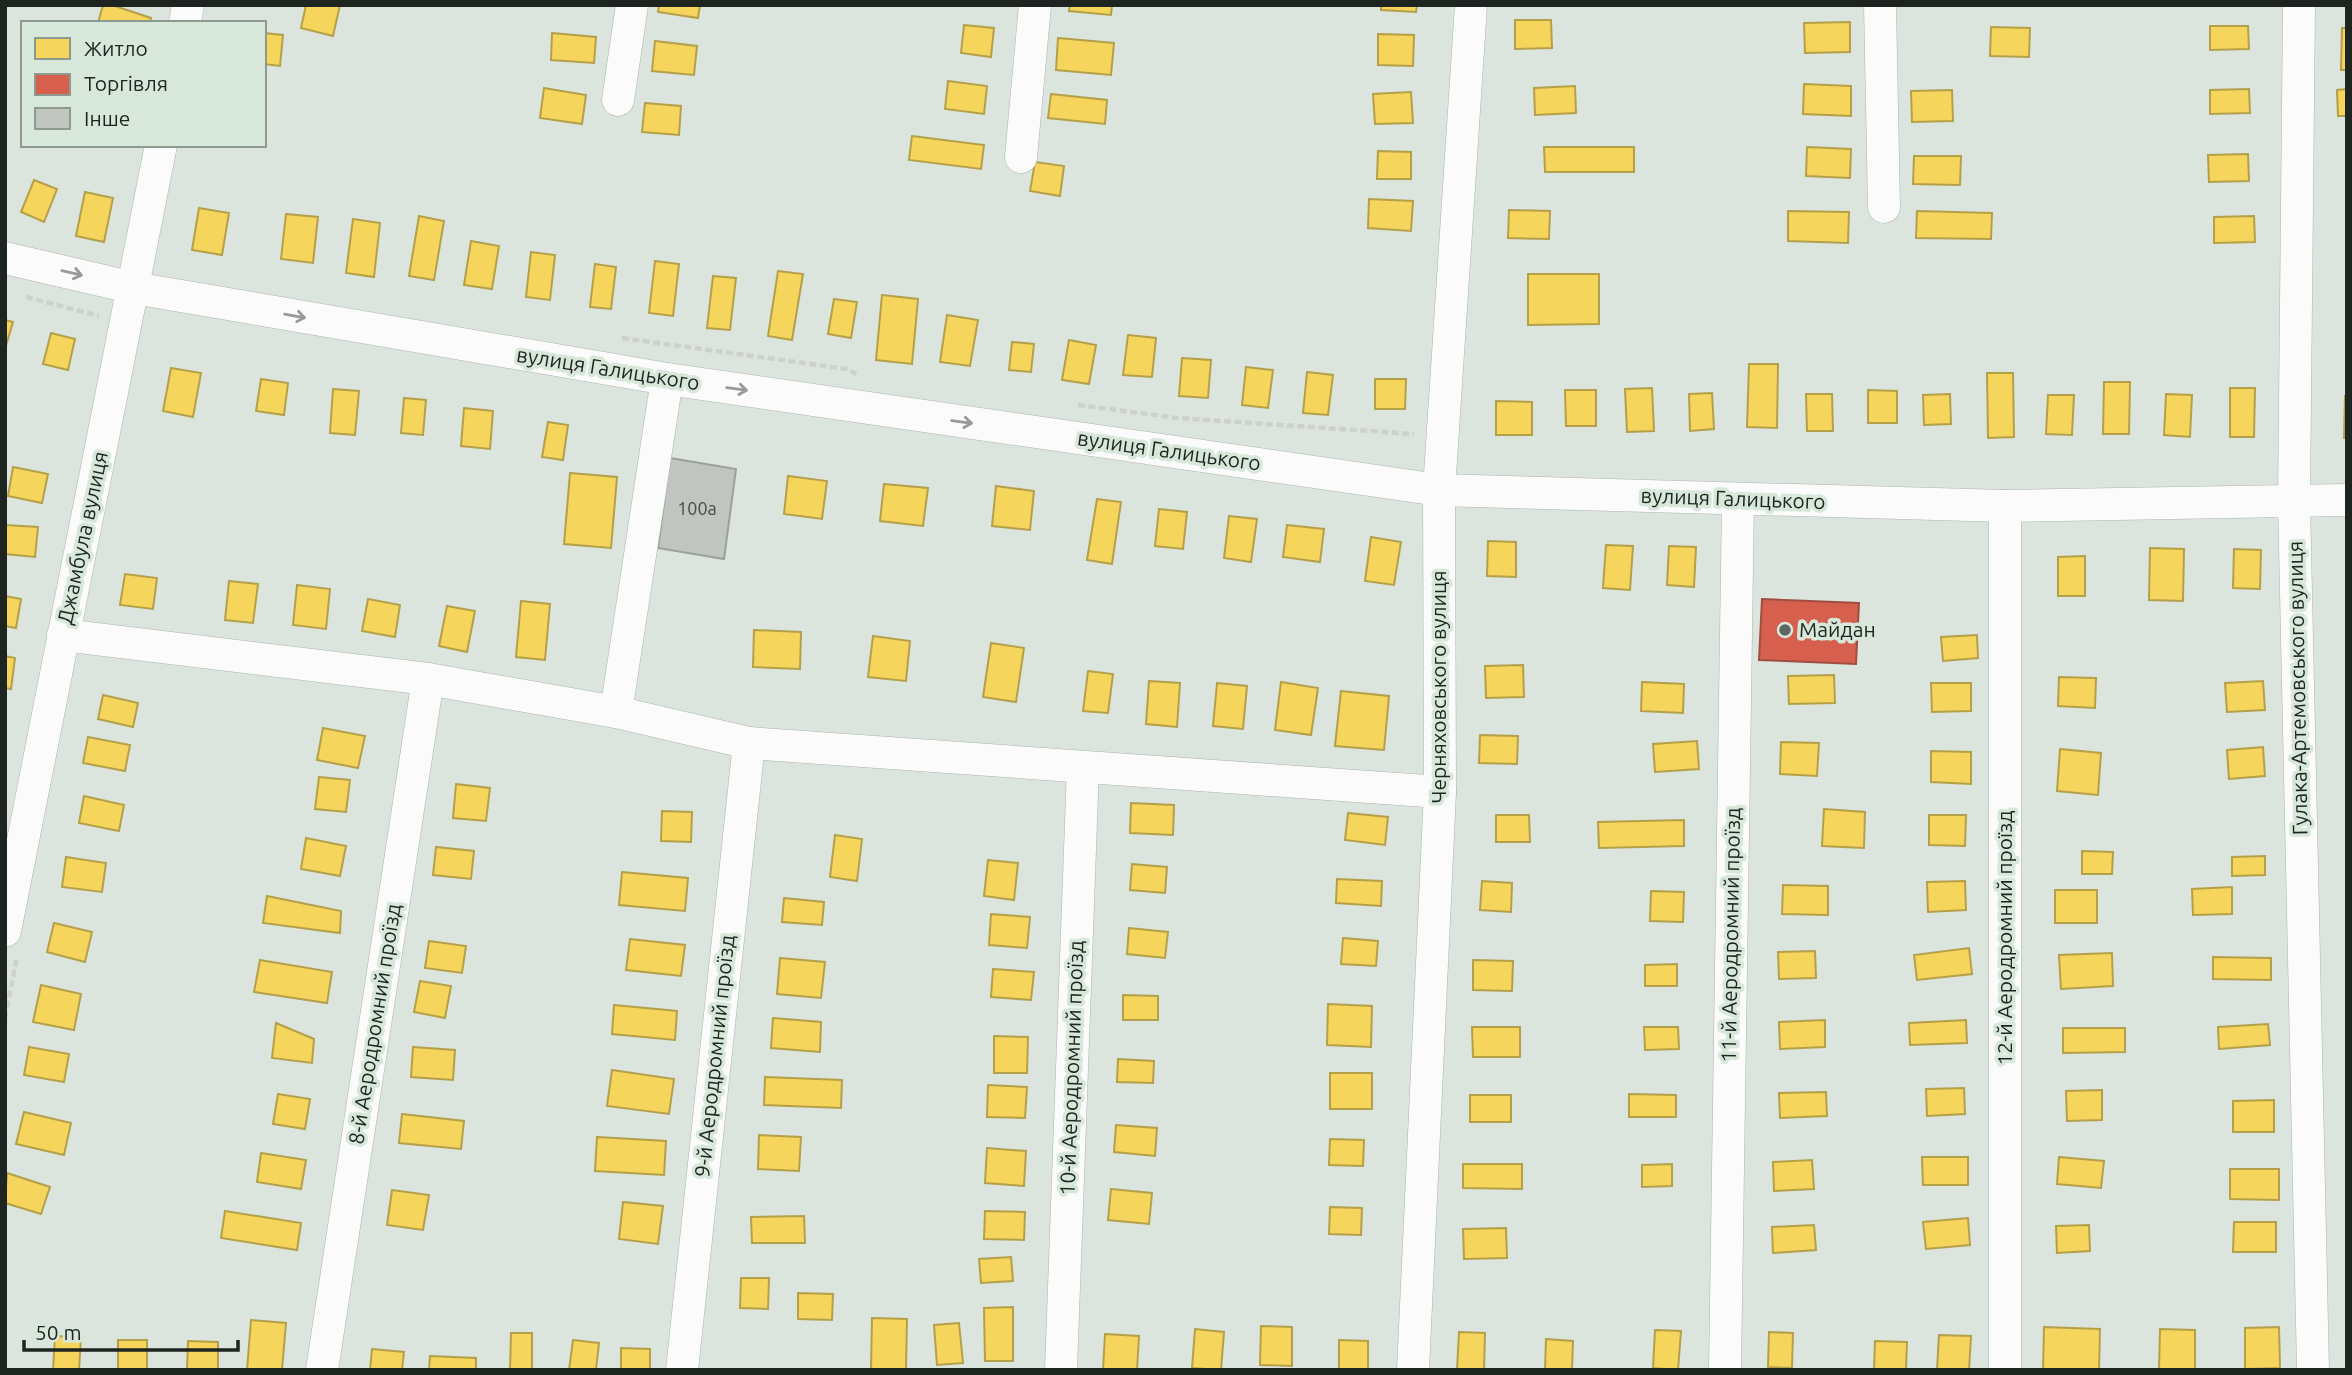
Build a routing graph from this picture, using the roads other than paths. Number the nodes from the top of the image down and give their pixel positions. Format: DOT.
graph roads {
  1 [pos="632,5"];
  2 [pos="1035,5"];
  3 [pos="1471,5"];
  4 [pos="1880,5"];
  5 [pos="2299,5"];
  6 [pos="618,100"];
  7 [pos="161,147"];
  8 [pos="1021,157"];
  9 [pos="1884,206"];
  10 [pos="5,258"];
  11 [pos="134,288"];
  12 [pos="667,379"];
  13 [pos="1439,490"];
  14 [pos="1738,500"];
  15 [pos="2347,500"];
  16 [pos="2294,501"];
  17 [pos="2005,506"];
  18 [pos="63,635"];
  19 [pos="428,679"];
  20 [pos="617,712"];
  21 [pos="749,743"];
  22 [pos="1083,767"];
  23 [pos="1440,792"];
  24 [pos="5,931"];
  25 [pos="322,1370"];
  26 [pos="682,1370"];
  27 [pos="1061,1370"];
  28 [pos="1413,1370"];
  29 [pos="1724,1370"];
  30 [pos="2005,1370"];
  31 [pos="2313,1370"];
  1 -- 6 [label="street"];
  2 -- 8 [label="street"];
  3 -- 13 [label="street, Черняховського вулиця"];
  4 -- 9 [label="street"];
  5 -- 16 [label="street, Гулака-Артемовського вулиця"];
  7 -- 11 [label="street, Джамбула вулиця"];
  10 -- 11 [label="street, вулиця Галицького, one-way"];
  11 -- 12 [label="street, вулиця Галицького, one-way"];
  11 -- 18 [label="street, Джамбула вулиця"];
  12 -- 13 [label="street, вулиця Галицького, one-way"];
  12 -- 20 [label="street"];
  13 -- 14 [label="street, вулиця Галицького"];
  13 -- 23 [label="street, Черняховського вулиця"];
  14 -- 17 [label="street, вулиця Галицького"];
  14 -- 29 [label="street, 11-й Аеродромний проїзд"];
  15 -- 16 [label="street, вулиця Галицького"];
  16 -- 17 [label="street, вулиця Галицького"];
  16 -- 31 [label="street, Гулака-Артемовського вулиця"];
  17 -- 30 [label="street, 12-й Аеродромний проїзд"];
  18 -- 19 [label="street"];
  18 -- 24 [label="street, Джамбула вулиця"];
  19 -- 20 [label="street"];
  19 -- 25 [label="street, 8-й Аеродромний проїзд"];
  20 -- 21 [label="street"];
  21 -- 22 [label="street"];
  21 -- 26 [label="street, 9-й Аеродромний проїзд"];
  22 -- 23 [label="street"];
  22 -- 27 [label="street, 10-й Аеродромний проїзд"];
  23 -- 28 [label="street, Черняховського вулиця"];
}
